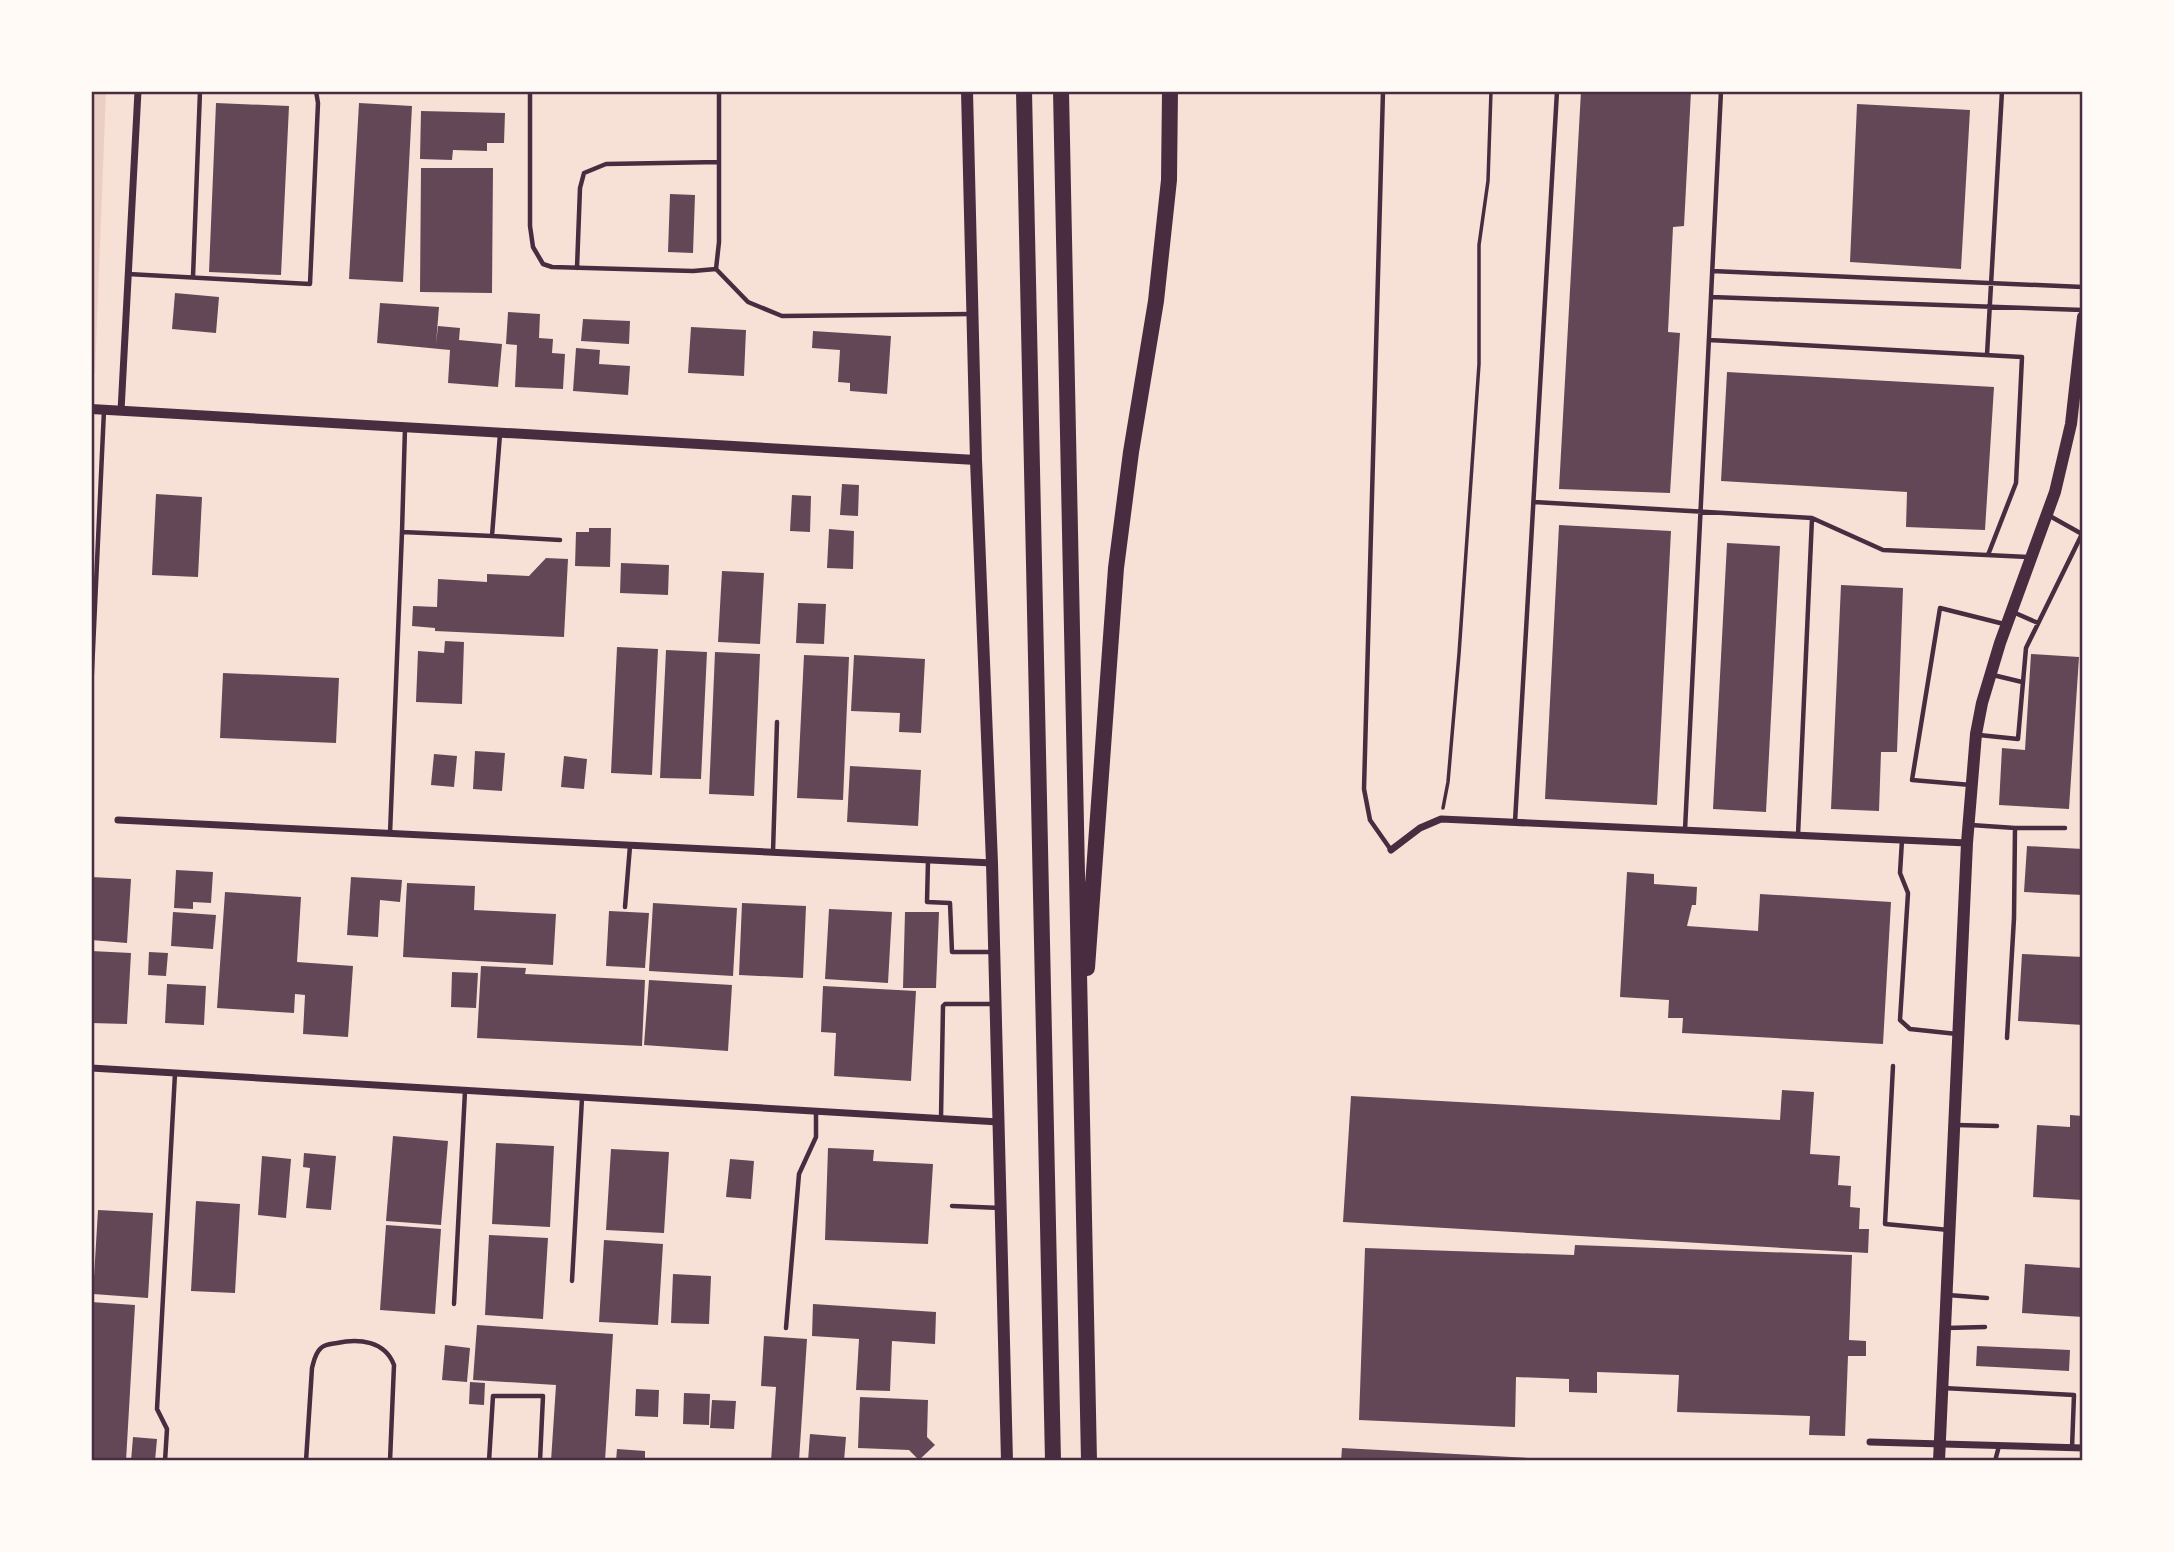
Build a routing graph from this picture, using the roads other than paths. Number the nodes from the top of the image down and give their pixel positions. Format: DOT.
graph roads {
  1 [pos="138,91"];
  2 [pos="200,91"];
  3 [pos="316,91"];
  4 [pos="530,91"];
  5 [pos="719,91"];
  6 [pos="967,91"];
  7 [pos="1024,91"];
  8 [pos="1061,91"];
  9 [pos="1170,91"];
  10 [pos="1384,91"];
  11 [pos="1557,91"];
  12 [pos="1721,91"];
  13 [pos="2002,91"];
  14 [pos="719,162"];
  15 [pos="577,268"];
  16 [pos="716,270"];
  17 [pos="1712,271"];
  18 [pos="128,274"];
  19 [pos="193,277"];
  20 [pos="1992,282"];
  21 [pos="2083,287"];
  22 [pos="1711,296"];
  23 [pos="1990,307"];
  24 [pos="2083,310"];
  25 [pos="972,314"];
  26 [pos="2083,317"];
  27 [pos="1709,340"];
  28 [pos="1987,355"];
  29 [pos="91,409"];
  30 [pos="104,410"];
  31 [pos="121,411"];
  32 [pos="405,428"];
  33 [pos="500,433"];
  34 [pos="976,460"];
  35 [pos="1533,502"];
  36 [pos="1700,510"];
  37 [pos="2047,515"];
  38 [pos="1812,518"];
  39 [pos="402,532"];
  40 [pos="492,536"];
  41 [pos="560,540"];
  42 [pos="1988,555"];
  43 [pos="2033,558"];
  44 [pos="2010,618"];
  45 [pos="2038,623"];
  46 [pos="92,659"];
  47 [pos="1991,674"];
  48 [pos="2022,682"];
  49 [pos="91,693"];
  50 [pos="777,722"];
  51 [pos="1976,734"];
  52 [pos="1972,785"];
  53 [pos="118,820"];
  54 [pos="1515,822"];
  55 [pos="1969,825"];
  56 [pos="2015,828"];
  57 [pos="2065,828"];
  58 [pos="1685,830"];
  59 [pos="390,834"];
  60 [pos="1798,835"];
  61 [pos="1902,840"];
  62 [pos="1968,843"];
  63 [pos="630,845"];
  64 [pos="1391,850"];
  65 [pos="773,852"];
  66 [pos="928,860"];
  67 [pos="992,863"];
  68 [pos="625,907"];
  69 [pos="995,952"];
  70 [pos="996,1004"];
  71 [pos="1958,1034"];
  72 [pos="2007,1038"];
  73 [pos="1893,1066"];
  74 [pos="91,1068"];
  75 [pos="1080,1068"];
  76 [pos="175,1073"];
  77 [pos="465,1091"];
  78 [pos="582,1098"];
  79 [pos="816,1111"];
  80 [pos="941,1119"];
  81 [pos="999,1122"];
  82 [pos="1954,1125"];
  83 [pos="1997,1126"];
  84 [pos="952,1206"];
  85 [pos="1002,1208"];
  86 [pos="1950,1230"];
  87 [pos="572,1281"];
  88 [pos="1947,1295"];
  89 [pos="1987,1298"];
  90 [pos="454,1304"];
  91 [pos="1986,1327"];
  92 [pos="786,1328"];
  93 [pos="1945,1328"];
  94 [pos="1943,1388"];
  95 [pos="1870,1442"];
  96 [pos="1940,1444"];
  97 [pos="2000,1446"];
  98 [pos="2072,1448"];
  99 [pos="2083,1448"];
  100 [pos="165,1461"];
  101 [pos="306,1461"];
  102 [pos="390,1461"];
  103 [pos="489,1461"];
  104 [pos="540,1461"];
  105 [pos="1007,1461"];
  106 [pos="1053,1461"];
  107 [pos="1089,1461"];
  108 [pos="1939,1461"];
  109 [pos="1995,1461"];
  1 -- 18 [label="street"];
  2 -- 19 [label="lane"];
  3 -- 19 [label="lane"];
  4 -- 15 [label="lane"];
  5 -- 14 [label="lane"];
  6 -- 25 [label="main road"];
  7 -- 106 [label="highway"];
  8 -- 75 [label="highway"];
  9 -- 75 [label="highway"];
  10 -- 64 [label="lane"];
  11 -- 35 [label="lane"];
  12 -- 17 [label="lane"];
  13 -- 20 [label="lane"];
  14 -- 15 [label="lane"];
  14 -- 16 [label="lane"];
  15 -- 16 [label="lane"];
  16 -- 25 [label="lane"];
  17 -- 20 [label="lane"];
  17 -- 22 [label="lane"];
  18 -- 19 [label="lane"];
  18 -- 31 [label="street"];
  20 -- 21 [label="lane"];
  20 -- 23 [label="lane"];
  22 -- 23 [label="lane"];
  22 -- 27 [label="lane"];
  23 -- 24 [label="lane"];
  23 -- 28 [label="lane"];
  25 -- 34 [label="main road"];
  26 -- 37 [label="main road"];
  27 -- 28 [label="lane"];
  27 -- 36 [label="lane"];
  28 -- 42 [label="lane"];
  29 -- 30 [label="street"];
  30 -- 31 [label="street"];
  30 -- 46 [label="lane"];
  31 -- 32 [label="street"];
  32 -- 33 [label="street"];
  32 -- 39 [label="lane"];
  33 -- 34 [label="street"];
  33 -- 40 [label="lane"];
  34 -- 67 [label="main road"];
  35 -- 36 [label="lane"];
  35 -- 54 [label="lane"];
  36 -- 38 [label="lane"];
  36 -- 58 [label="lane"];
  37 -- 43 [label="main road"];
  37 -- 45 [label="lane"];
  38 -- 42 [label="lane"];
  38 -- 60 [label="lane"];
  39 -- 40 [label="lane"];
  39 -- 59 [label="lane"];
  40 -- 41 [label="lane"];
  42 -- 43 [label="lane"];
  43 -- 44 [label="main road"];
  44 -- 45 [label="lane"];
  44 -- 47 [label="main road"];
  44 -- 52 [label="lane"];
  45 -- 48 [label="lane"];
  46 -- 49 [label="lane"];
  47 -- 48 [label="lane"];
  47 -- 51 [label="main road"];
  48 -- 51 [label="lane"];
  50 -- 65 [label="lane"];
  51 -- 52 [label="main road"];
  52 -- 55 [label="main road"];
  53 -- 59 [label="street"];
  54 -- 58 [label="street"];
  54 -- 64 [label="street"];
  55 -- 56 [label="lane"];
  55 -- 62 [label="main road"];
  56 -- 57 [label="lane"];
  56 -- 72 [label="lane"];
  58 -- 60 [label="street"];
  59 -- 63 [label="street"];
  60 -- 61 [label="street"];
  61 -- 62 [label="street"];
  61 -- 71 [label="lane"];
  62 -- 71 [label="main road"];
  63 -- 65 [label="street"];
  63 -- 68 [label="lane"];
  65 -- 66 [label="street"];
  66 -- 67 [label="street"];
  66 -- 69 [label="lane"];
  67 -- 69 [label="main road"];
  69 -- 70 [label="main road"];
  70 -- 80 [label="lane"];
  70 -- 81 [label="main road"];
  71 -- 82 [label="main road"];
  73 -- 86 [label="lane"];
  74 -- 76 [label="street"];
  75 -- 107 [label="highway"];
  76 -- 77 [label="street"];
  76 -- 100 [label="lane"];
  77 -- 78 [label="street"];
  77 -- 90 [label="lane"];
  78 -- 79 [label="street"];
  78 -- 87 [label="lane"];
  79 -- 80 [label="street"];
  79 -- 92 [label="lane"];
  80 -- 81 [label="street"];
  81 -- 85 [label="main road"];
  82 -- 83 [label="lane"];
  82 -- 86 [label="main road"];
  84 -- 85 [label="lane"];
  85 -- 105 [label="main road"];
  86 -- 88 [label="main road"];
  88 -- 89 [label="lane"];
  88 -- 93 [label="main road"];
  91 -- 93 [label="lane"];
  93 -- 94 [label="main road"];
  94 -- 96 [label="main road"];
  94 -- 98 [label="lane"];
  95 -- 96 [label="street"];
  96 -- 97 [label="street"];
  96 -- 108 [label="main road"];
  97 -- 98 [label="street"];
  97 -- 109 [label="lane"];
  98 -- 99 [label="street"];
  101 -- 102 [label="lane"];
  103 -- 104 [label="lane"];
}
